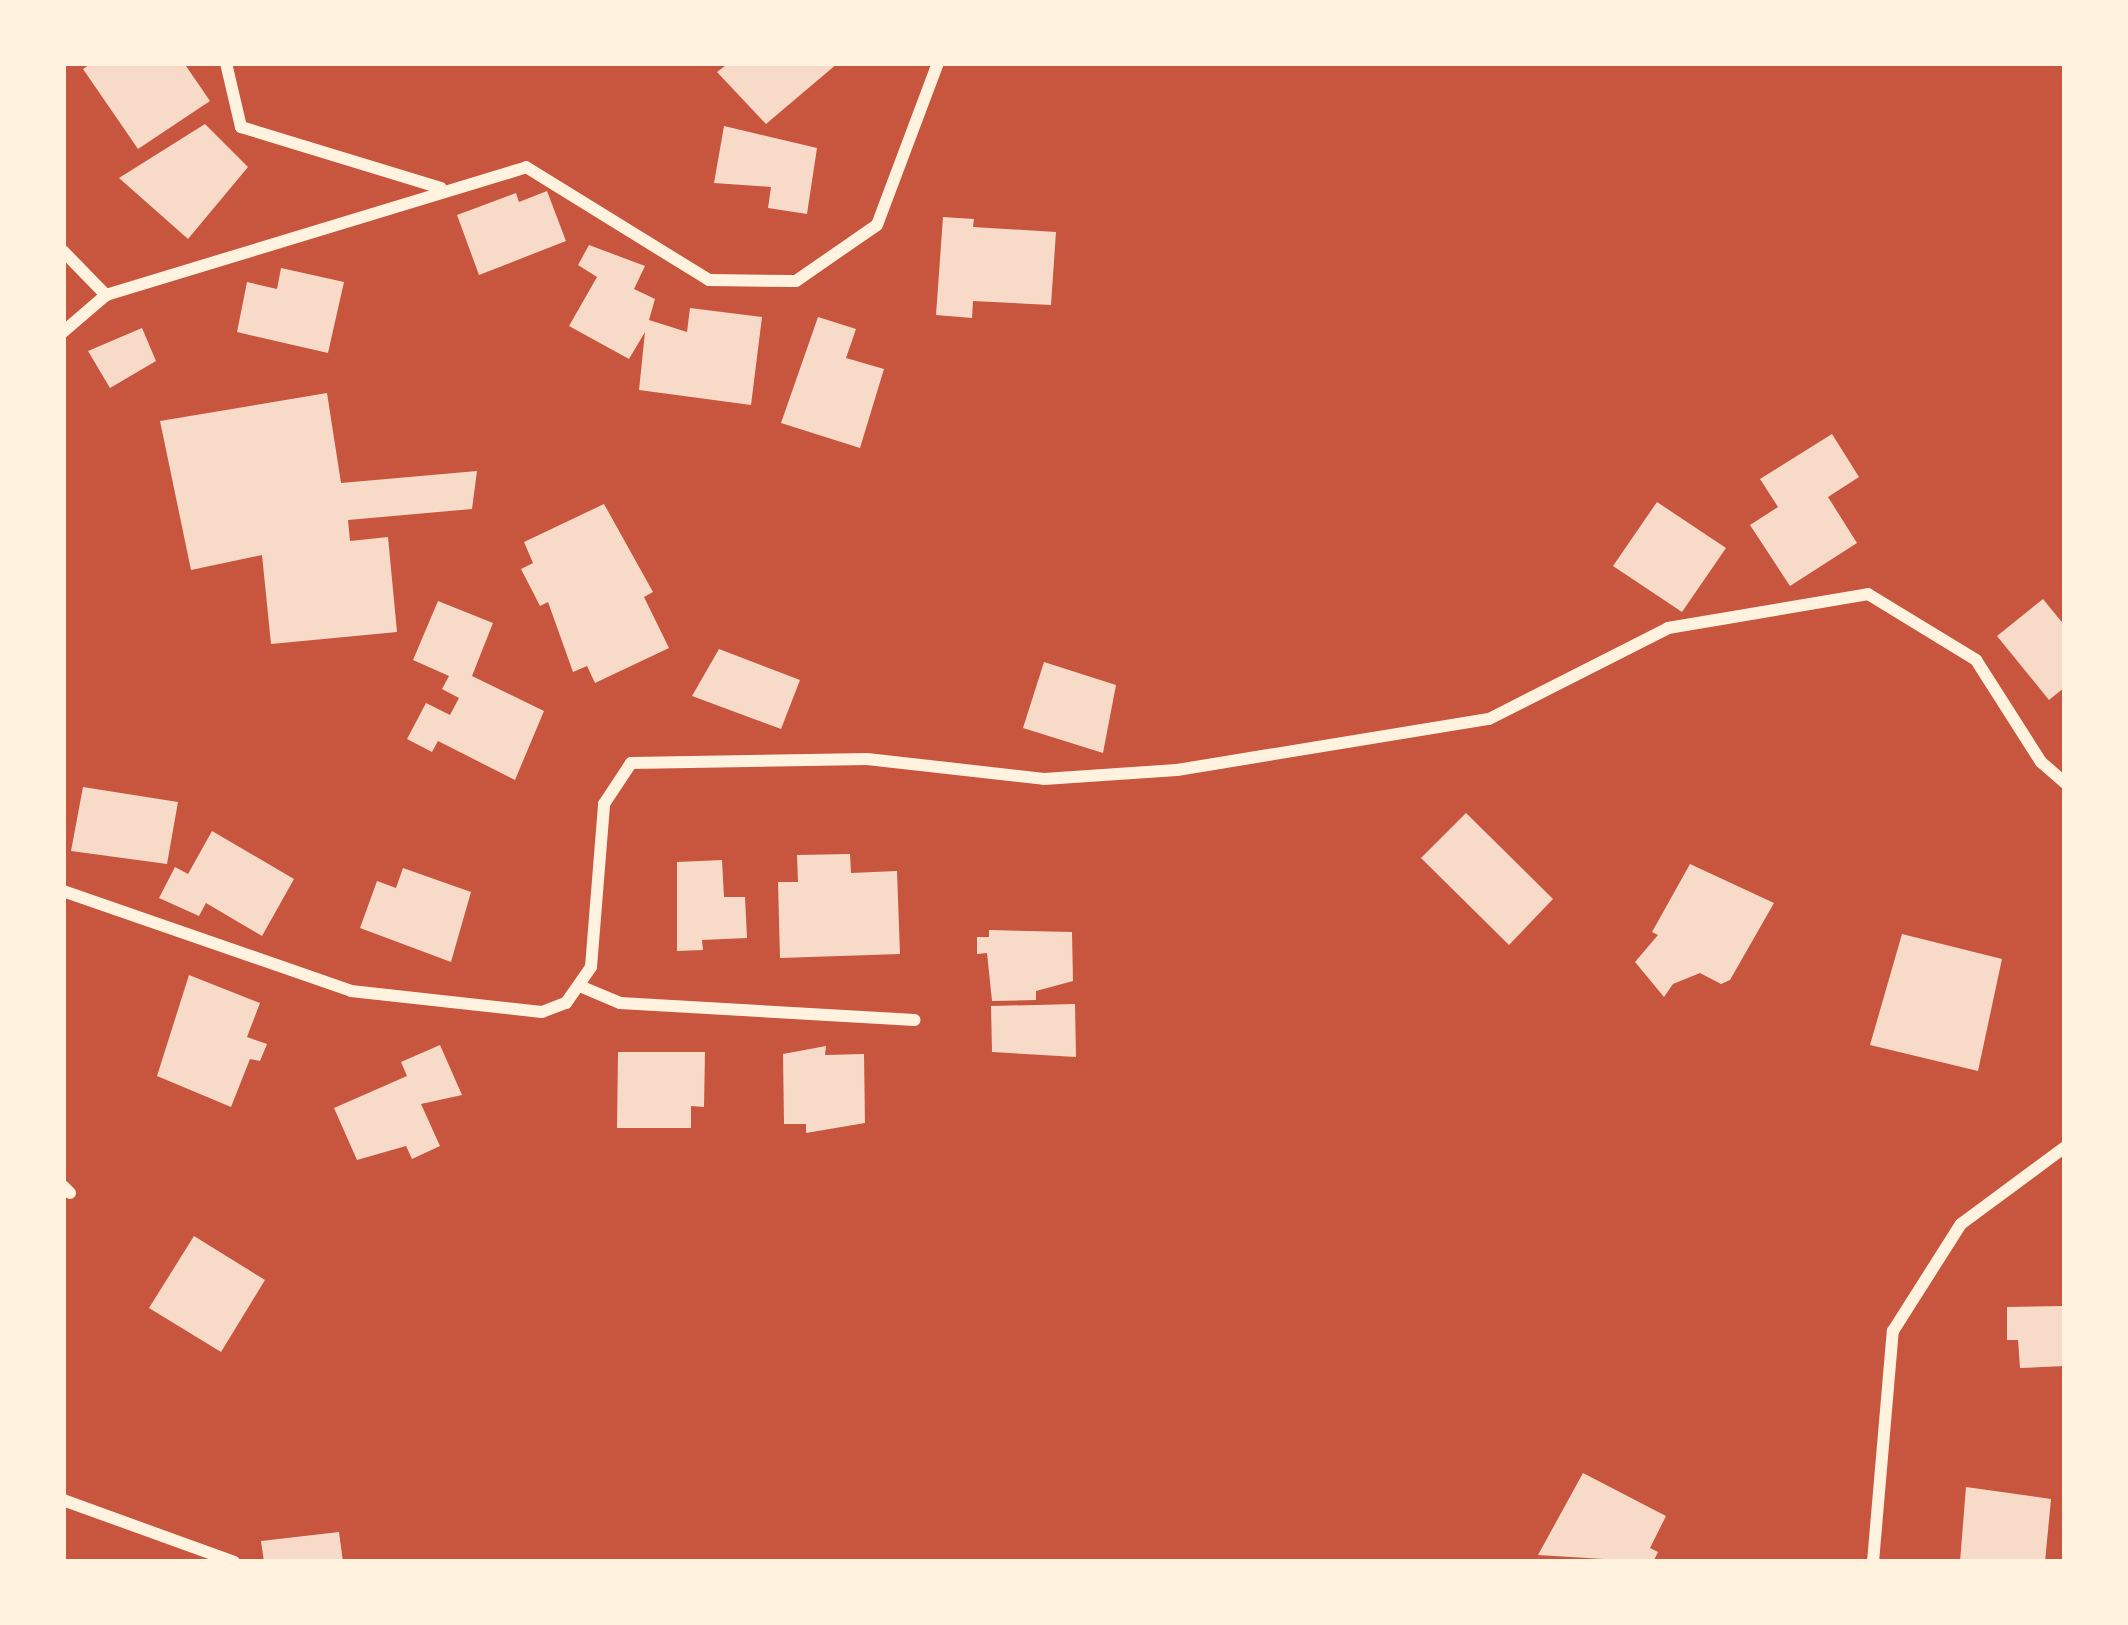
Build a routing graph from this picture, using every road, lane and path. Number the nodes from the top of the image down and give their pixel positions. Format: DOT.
graph roads {
  1 [pos="226,63"];
  2 [pos="938,63"];
  3 [pos="442,188"];
  4 [pos="63,251"];
  5 [pos="106,296"];
  6 [pos="63,332"];
  7 [pos="2065,783"];
  8 [pos="63,891"];
  9 [pos="582,987"];
  10 [pos="915,1020"];
  11 [pos="2065,1148"];
  12 [pos="63,1500"];
  13 [pos="235,1562"];
  14 [pos="1873,1562"];
  1 -- 3 [label="street"];
  2 -- 3 [label="street"];
  3 -- 5 [label="street"];
  4 -- 5 [label="street"];
  5 -- 6 [label="street"];
  7 -- 9 [label="street"];
  8 -- 9 [label="street"];
  9 -- 10 [label="street"];
  11 -- 14 [label="street"];
  12 -- 13 [label="street"];
}
